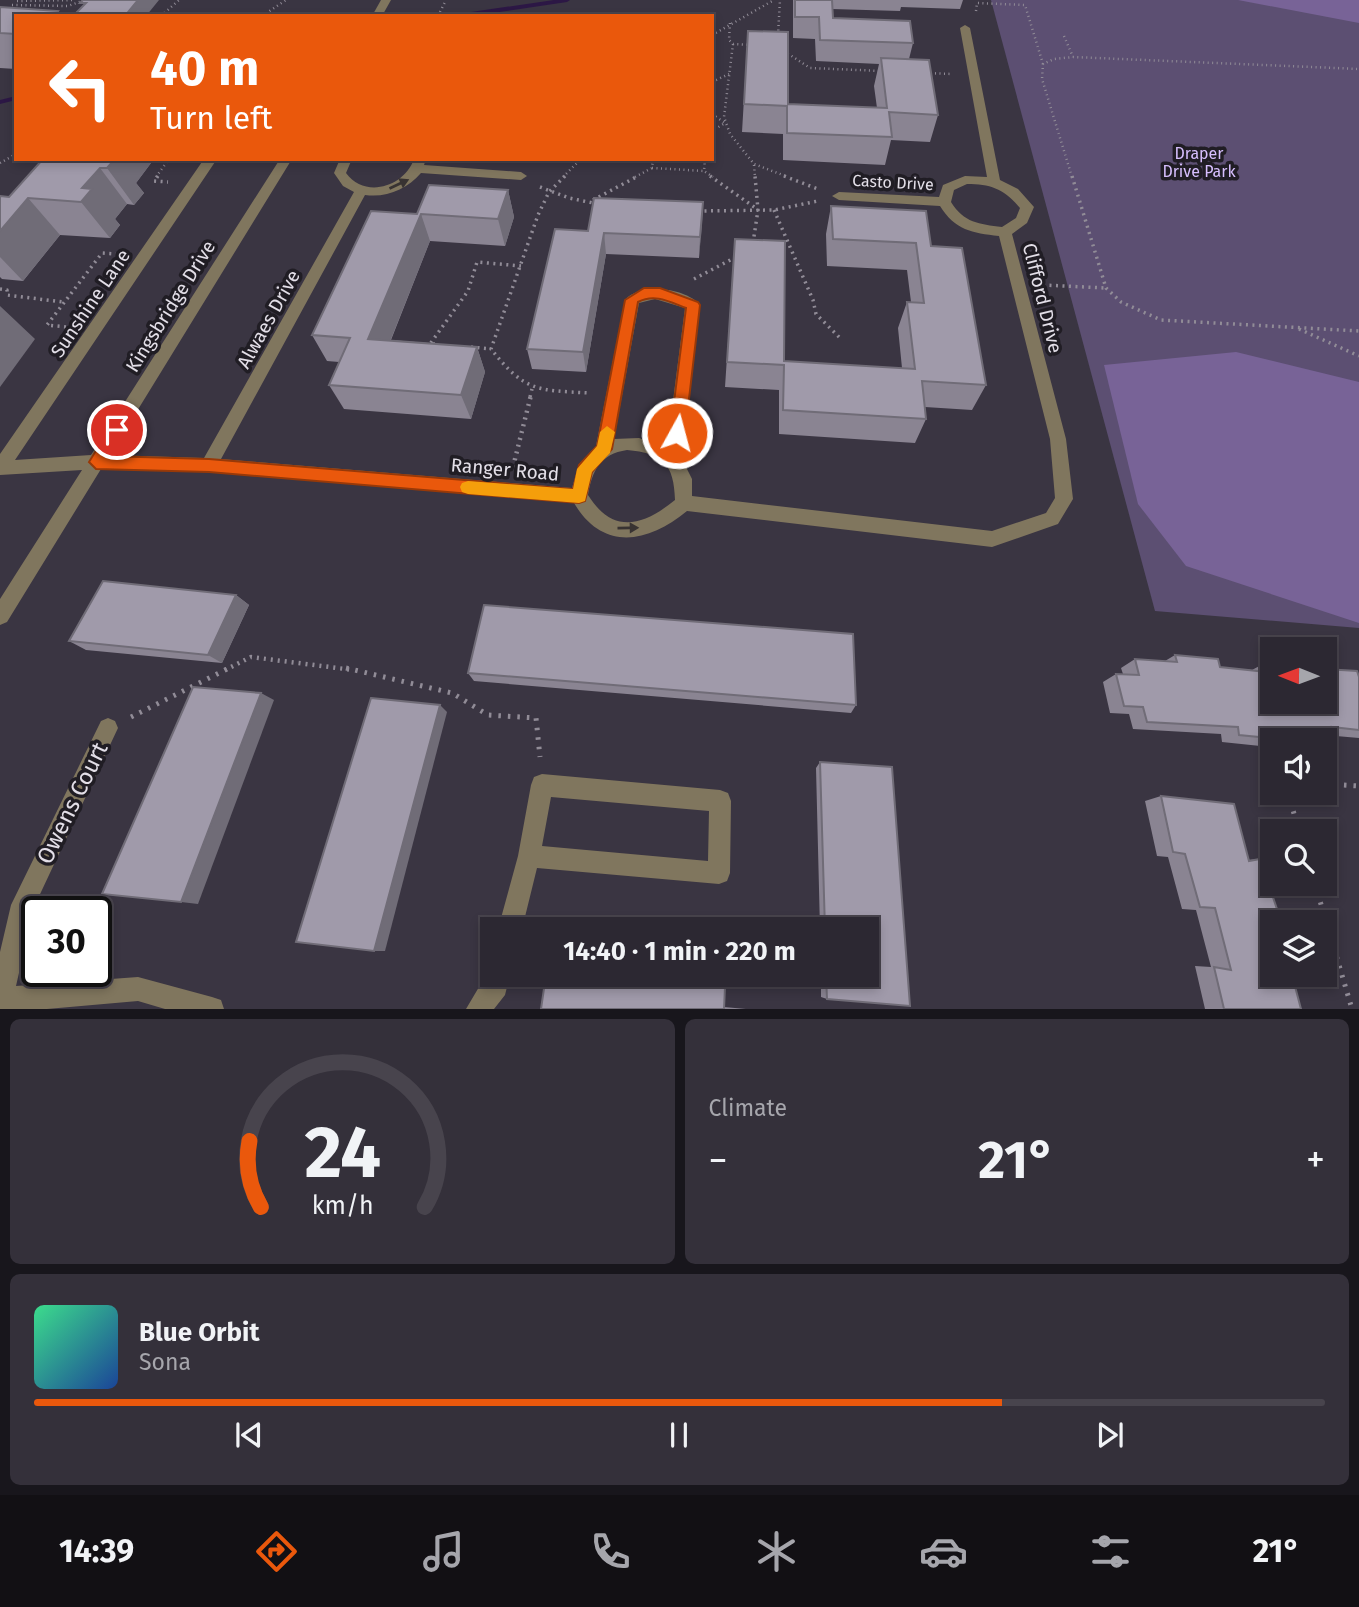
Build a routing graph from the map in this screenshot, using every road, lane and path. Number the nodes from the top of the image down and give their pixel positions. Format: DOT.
graph roads {
  1 [pos="18,0"];
  2 [pos="75,0"];
  3 [pos="85,0"];
  4 [pos="90,0"];
  5 [pos="179,0"];
  6 [pos="286,0"];
  7 [pos="774,0"];
  8 [pos="780,0"];
  9 [pos="976,1"];
  10 [pos="12,5"];
  11 [pos="82,8"];
  12 [pos="6,10"];
  13 [pos="163,14"];
  14 [pos="265,14"];
  15 [pos="730,23"];
  16 [pos="965,27"];
  17 [pos="714,34"];
  18 [pos="1064,36"];
  19 [pos="733,44"];
  20 [pos="755,45"];
  21 [pos="1073,57"];
  22 [pos="1043,64"];
  23 [pos="1359,69"];
  24 [pos="887,71"];
  25 [pos="925,73"];
  26 [pos="729,74"];
  27 [pos="974,75"];
  28 [pos="714,81"];
  29 [pos="714,115"];
  30 [pos="725,123"];
  31 [pos="714,130"];
  32 [pos="168,161"];
  33 [pos="210,161"];
  34 [pos="285,161"];
  35 [pos="345,161"];
  36 [pos="579,161"];
  37 [pos="653,161"];
  38 [pos="705,161"];
  39 [pos="419,164"];
  40 [pos="754,164"];
  41 [pos="652,168"];
  42 [pos="704,171"];
  43 [pos="521,176"];
  44 [pos="994,180"];
  45 [pos="176,183"];
  46 [pos="361,191"];
  47 [pos="549,192"];
  48 [pos="839,196"];
  49 [pos="944,202"];
  50 [pos="590,203"];
  51 [pos="603,205"];
  52 [pos="774,209"];
  53 [pos="758,210"];
  54 [pos="692,211"];
  55 [pos="1005,232"];
  56 [pos="747,248"];
  57 [pos="124,254"];
  58 [pos="739,256"];
  59 [pos="520,266"];
  60 [pos="1018,283"];
  61 [pos="1106,288"];
  62 [pos="0,289"];
  63 [pos="674,297"];
  64 [pos="64,302"];
  65 [pos="1296,327"];
  66 [pos="1359,331"];
  67 [pos="60,337"];
  68 [pos="842,340"];
  69 [pos="442,345"];
  70 [pos="467,347"];
  71 [pos="491,349"];
  72 [pos="1359,356"];
  73 [pos="532,389"];
  74 [pos="613,395"];
  75 [pos="604,449"];
  76 [pos="674,459"];
  77 [pos="96,462"];
  78 [pos="209,465"];
  79 [pos="0,468"];
  80 [pos="508,491"];
  81 [pos="579,496"];
  82 [pos="684,503"];
  83 [pos="0,616"];
  84 [pos="108,727"];
  85 [pos="542,785"];
  86 [pos="1337,785"];
  87 [pos="1359,786"];
  88 [pos="529,856"];
  89 [pos="1319,896"];
  90 [pos="513,917"];
  91 [pos="495,987"];
  92 [pos="1,1000"];
  93 [pos="212,1009"];
  94 [pos="478,1009"];
  95 [pos="1352,1009"];
  1 -- 2 [label="path"];
  1 -- 10 [label="path"];
  3 -- 10 [label="path"];
  4 -- 11 [label="path"];
  5 -- 13 [label="path"];
  6 -- 14 [label="path"];
  7 -- 15 [label="path"];
  8 -- 24 [label="path"];
  9 -- 16 [label="path"];
  9 -- 22 [label="path"];
  10 -- 12 [label="path"];
  15 -- 17 [label="path"];
  15 -- 19 [label="path"];
  16 -- 27 [label="street"];
  18 -- 21 [label="path"];
  19 -- 20 [label="path"];
  19 -- 26 [label="path"];
  21 -- 22 [label="path"];
  21 -- 23 [label="path"];
  22 -- 61 [label="path"];
  25 -- 27 [label="path"];
  26 -- 28 [label="path"];
  26 -- 30 [label="path"];
  27 -- 44 [label="street"];
  29 -- 30 [label="path"];
  30 -- 31 [label="path"];
  30 -- 40 [label="path"];
  32 -- 45 [label="path"];
  33 -- 79 [label="street, Sunshine Lane"];
  34 -- 77 [label="street, Kingsbridge Drive"];
  35 -- 46 [label="street"];
  36 -- 47 [label="path"];
  37 -- 41 [label="path"];
  38 -- 42 [label="path"];
  39 -- 43 [label="street"];
  46 -- 39 [label="street, one-way"];
  40 -- 48 [label="path"];
  40 -- 53 [label="path"];
  41 -- 42 [label="path"];
  41 -- 50 [label="path"];
  42 -- 53 [label="path"];
  43 -- 47 [label="path"];
  44 -- 49 [label="street, Casto Drive"];
  44 -- 55 [label="street, Clifford Drive"];
  46 -- 78 [label="street, Alwaes Drive"];
  47 -- 50 [label="path"];
  47 -- 59 [label="path"];
  48 -- 49 [label="street, Casto Drive"];
  48 -- 52 [label="path"];
  49 -- 55 [label="street, Casto Drive"];
  50 -- 51 [label="path"];
  52 -- 53 [label="path"];
  52 -- 68 [label="path"];
  53 -- 54 [label="path"];
  53 -- 56 [label="path"];
  55 -- 60 [label="street, Clifford Drive"];
  57 -- 64 [label="path"];
  58 -- 63 [label="path"];
  59 -- 69 [label="path"];
  59 -- 71 [label="path"];
  60 -- 61 [label="path"];
  60 -- 82 [label="street, Clifford Drive"];
  61 -- 65 [label="path"];
  62 -- 64 [label="path"];
  63 -- 74 [label="street"];
  63 -- 76 [label="street"];
  64 -- 67 [label="path"];
  65 -- 66 [label="path"];
  65 -- 72 [label="path"];
  70 -- 71 [label="path"];
  71 -- 73 [label="path"];
  73 -- 74 [label="path"];
  73 -- 80 [label="path"];
  74 -- 75 [label="street"];
  75 -- 76 [label="street"];
  75 -- 81 [label="street"];
  76 -- 82 [label="street"];
  77 -- 78 [label="street, Ranger Road"];
  77 -- 79 [label="street, Ranger Road"];
  77 -- 83 [label="street, Kingsbridge Drive"];
  78 -- 80 [label="street, Ranger Road"];
  80 -- 81 [label="street, Ranger Road"];
  81 -- 82 [label="street, Ranger Road, one-way"];
  84 -- 85 [label="path"];
  84 -- 92 [label="street, Owens Court"];
  85 -- 88 [label="street"];
  85 -- 88 [label="street"];
  86 -- 87 [label="path"];
  88 -- 90 [label="street"];
  89 -- 95 [label="path"];
  91 -- 94 [label="street"];
  92 -- 93 [label="street"];
}
